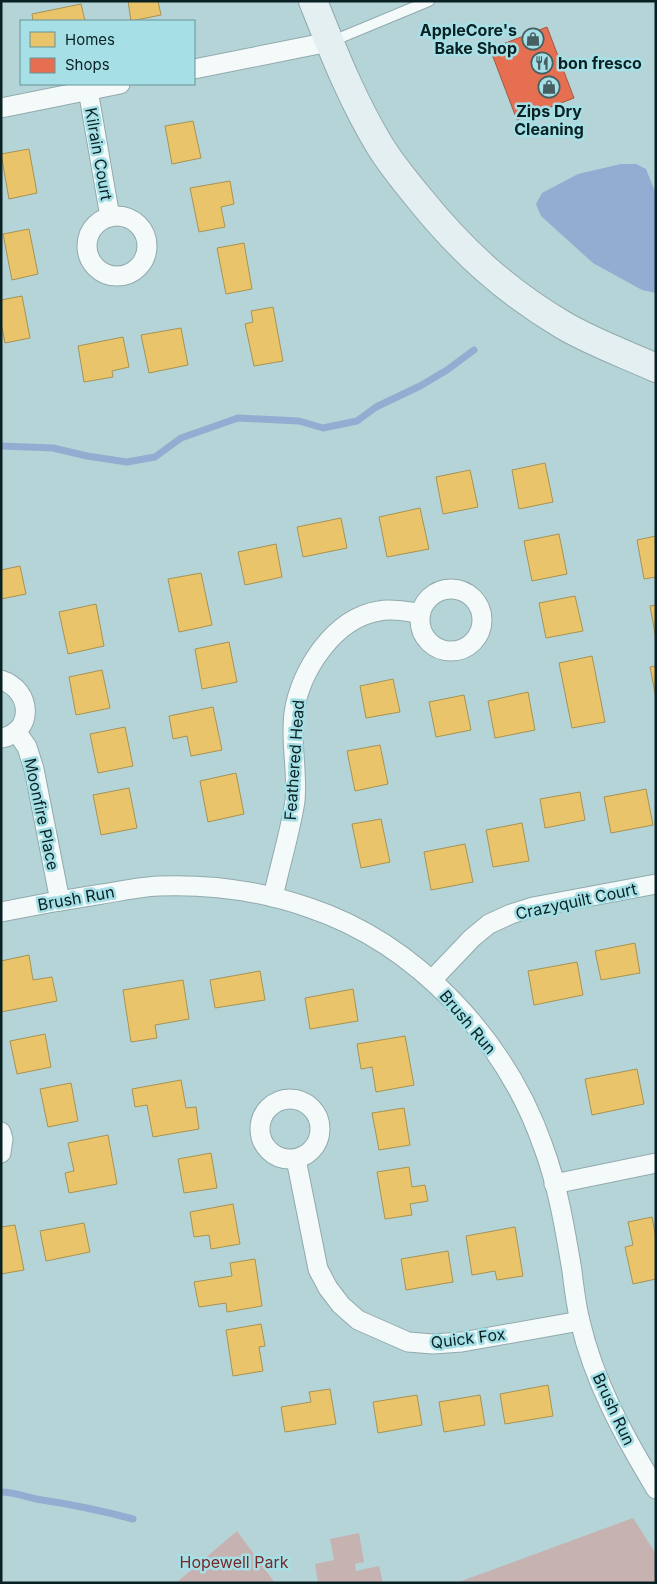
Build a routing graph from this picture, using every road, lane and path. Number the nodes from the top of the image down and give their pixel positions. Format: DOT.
graph roads {
  1 [pos="313,1"];
  2 [pos="429,1"];
  3 [pos="329,42"];
  4 [pos="195,69"];
  5 [pos="115,85"];
  6 [pos="88,90"];
  7 [pos="1,108"];
  8 [pos="110,217"];
  9 [pos="656,368"];
  10 [pos="420,613"];
  11 [pos="1,680"];
  12 [pos="9,735"];
  13 [pos="656,884"];
  14 [pos="273,897"];
  15 [pos="60,900"];
  16 [pos="1,912"];
  17 [pos="432,980"];
  18 [pos="1,1132"];
  19 [pos="1,1153"];
  20 [pos="296,1159"];
  21 [pos="656,1164"];
  22 [pos="554,1184"];
  23 [pos="580,1321"];
  24 [pos="656,1489"];
  1 -- 3 [label="street"];
  2 -- 3 [label="lane"];
  3 -- 4 [label="street"];
  3 -- 9 [label="street"];
  5 -- 6 [label="street"];
  6 -- 7 [label="street"];
  6 -- 8 [label="street, Kilrain Court"];
  10 -- 14 [label="street, Feathered Head"];
  11 -- 12 [label="street, Moonfire Place"];
  12 -- 15 [label="street, Moonfire Place"];
  13 -- 17 [label="street, Crazyquilt Court"];
  14 -- 15 [label="street, Brush Run"];
  14 -- 17 [label="street, Brush Run"];
  15 -- 16 [label="street, Brush Run"];
  17 -- 22 [label="street, Brush Run"];
  18 -- 19 [label="street"];
  20 -- 23 [label="street, Quick Fox"];
  21 -- 22 [label="street"];
  22 -- 23 [label="street, Brush Run"];
  23 -- 24 [label="street, Brush Run"];
}
